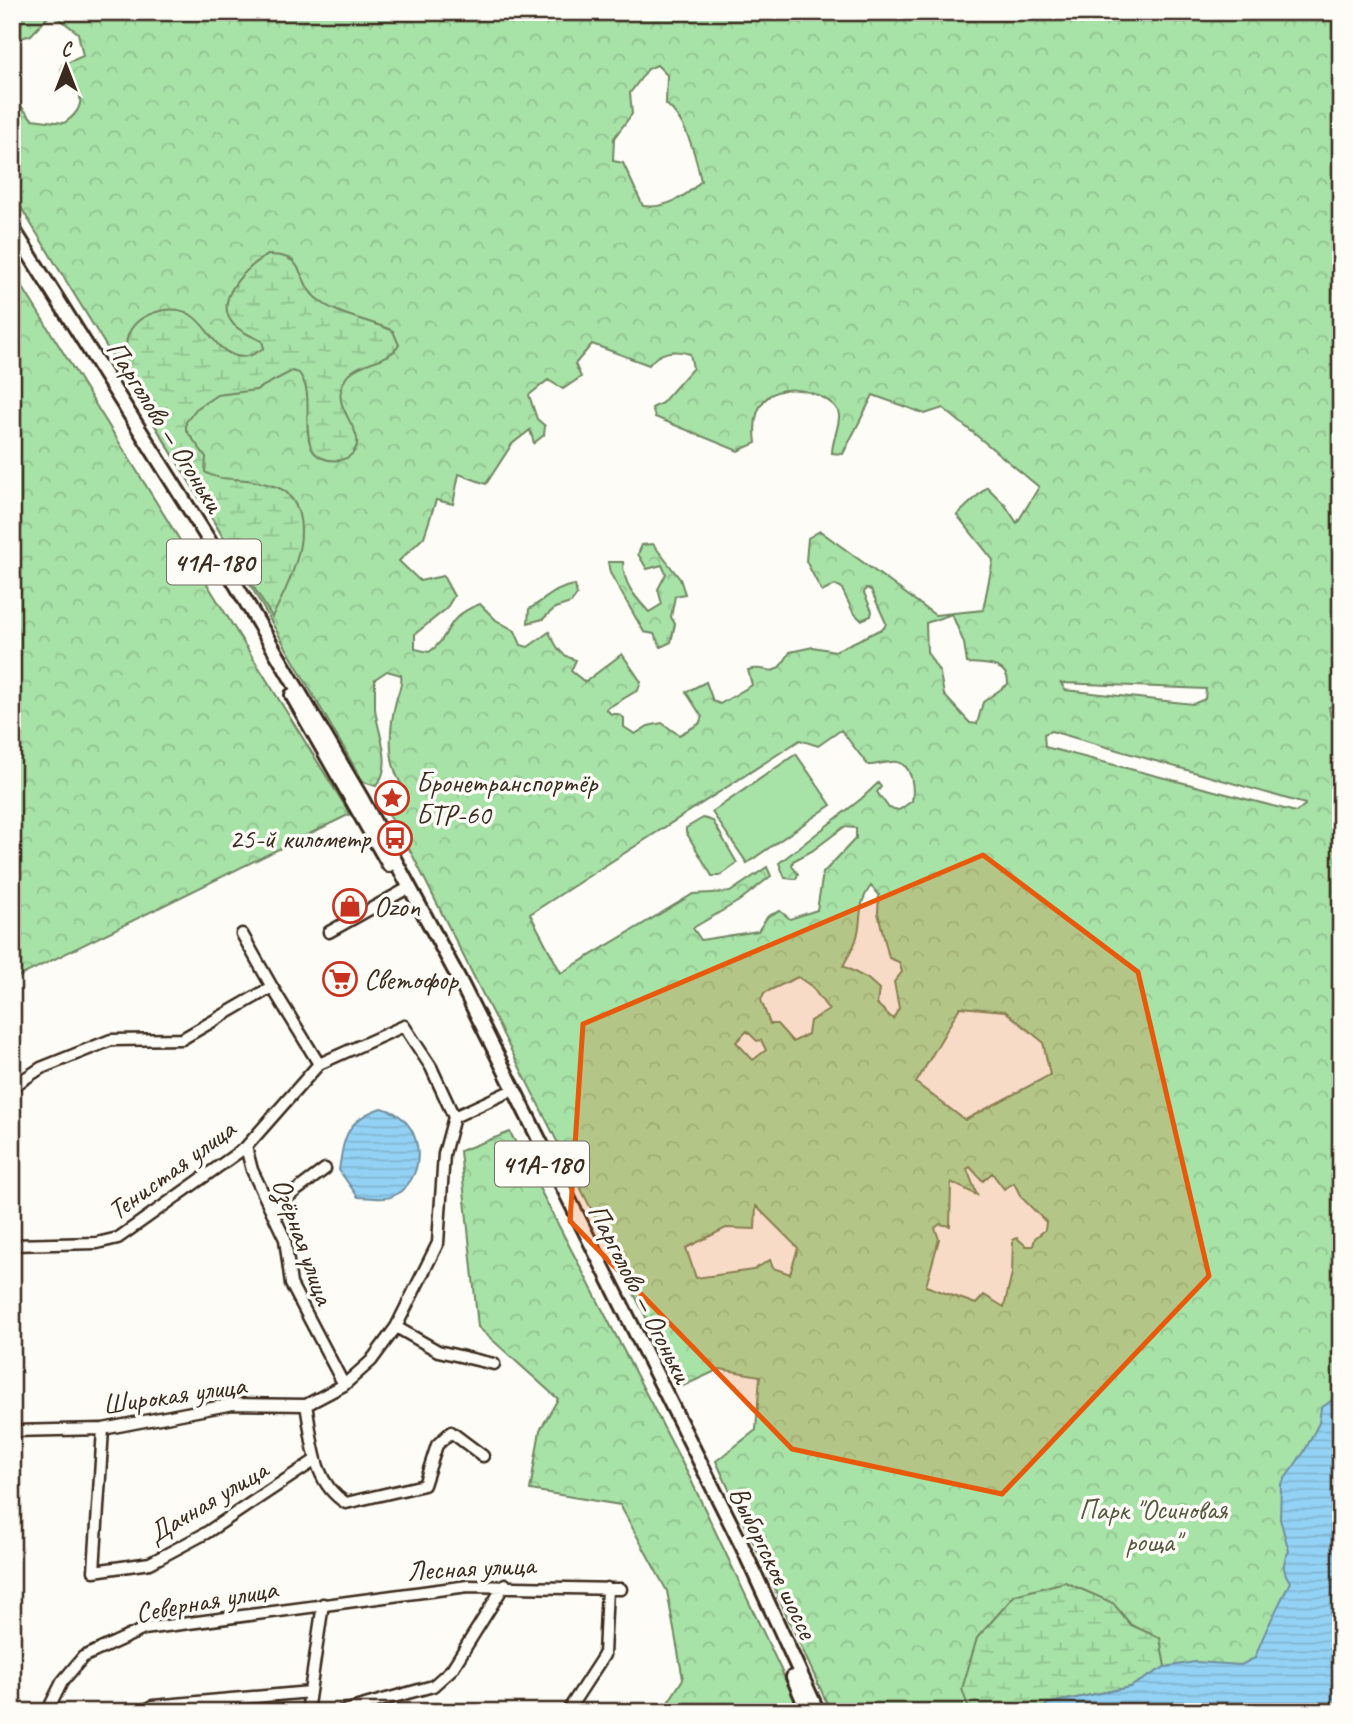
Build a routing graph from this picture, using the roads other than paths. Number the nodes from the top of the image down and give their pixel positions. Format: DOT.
graph roads {
  1 [pos="12,227"];
  2 [pos="12,241"];
  3 [pos="406,889"];
  4 [pos="329,932"];
  5 [pos="242,934"];
  6 [pos="272,988"];
  7 [pos="319,1064"];
  8 [pos="12,1087"];
  9 [pos="506,1093"];
  10 [pos="454,1117"];
  11 [pos="246,1147"];
  12 [pos="325,1169"];
  13 [pos="273,1208"];
  14 [pos="12,1245"];
  15 [pos="396,1327"];
  16 [pos="494,1364"];
  17 [pos="344,1385"];
  18 [pos="306,1405"];
  19 [pos="103,1429"];
  20 [pos="12,1432"];
  21 [pos="683,1436"];
  22 [pos="483,1456"];
  23 [pos="314,1461"];
  24 [pos="505,1584"];
  25 [pos="607,1588"];
  26 [pos="621,1589"];
  27 [pos="323,1604"];
  28 [pos="310,1692"];
  29 [pos="47,1712"];
  30 [pos="142,1712"];
  31 [pos="307,1712"];
  32 [pos="340,1712"];
  33 [pos="567,1712"];
  34 [pos="808,1712"];
  35 [pos="818,1712"];
  1 -- 3 [label="main road, Парголово — Огоньки / 41А-180"];
  2 -- 3 [label="main road, Парголово — Огоньки / 41А-180"];
  3 -- 4 [label="street"];
  3 -- 9 [label="main road, Парголово — Огоньки / 41А-180"];
  3 -- 21 [label="main road, Парголово — Огоньки / 41А-180"];
  5 -- 6 [label="street"];
  6 -- 7 [label="street"];
  6 -- 8 [label="street"];
  7 -- 10 [label="street"];
  7 -- 11 [label="street, Тенистая улица"];
  9 -- 10 [label="street"];
  9 -- 21 [label="main road, Парголово — Огоньки / 41А-180"];
  10 -- 15 [label="street, Широкая улица"];
  11 -- 13 [label="street, Озёрная улица"];
  11 -- 14 [label="street, Тенистая улица"];
  12 -- 13 [label="street"];
  13 -- 17 [label="street, Озёрная улица"];
  15 -- 16 [label="street"];
  15 -- 17 [label="street, Широкая улица"];
  17 -- 18 [label="street, Широкая улица"];
  18 -- 19 [label="street, Широкая улица"];
  18 -- 23 [label="street"];
  19 -- 20 [label="street, Широкая улица"];
  19 -- 23 [label="street, Дачная улица"];
  21 -- 34 [label="main road, Выборгское шоссе / 41А-180"];
  21 -- 35 [label="main road, Выборгское шоссе / 41А-180"];
  22 -- 23 [label="street"];
  24 -- 25 [label="street, Лесная улица"];
  24 -- 27 [label="street, Лесная улица"];
  24 -- 32 [label="street"];
  25 -- 26 [label="street, Лесная улица"];
  25 -- 33 [label="street"];
  27 -- 28 [label="street"];
  27 -- 29 [label="street, Северная улица"];
  28 -- 30 [label="street"];
  28 -- 31 [label="street"];
}
